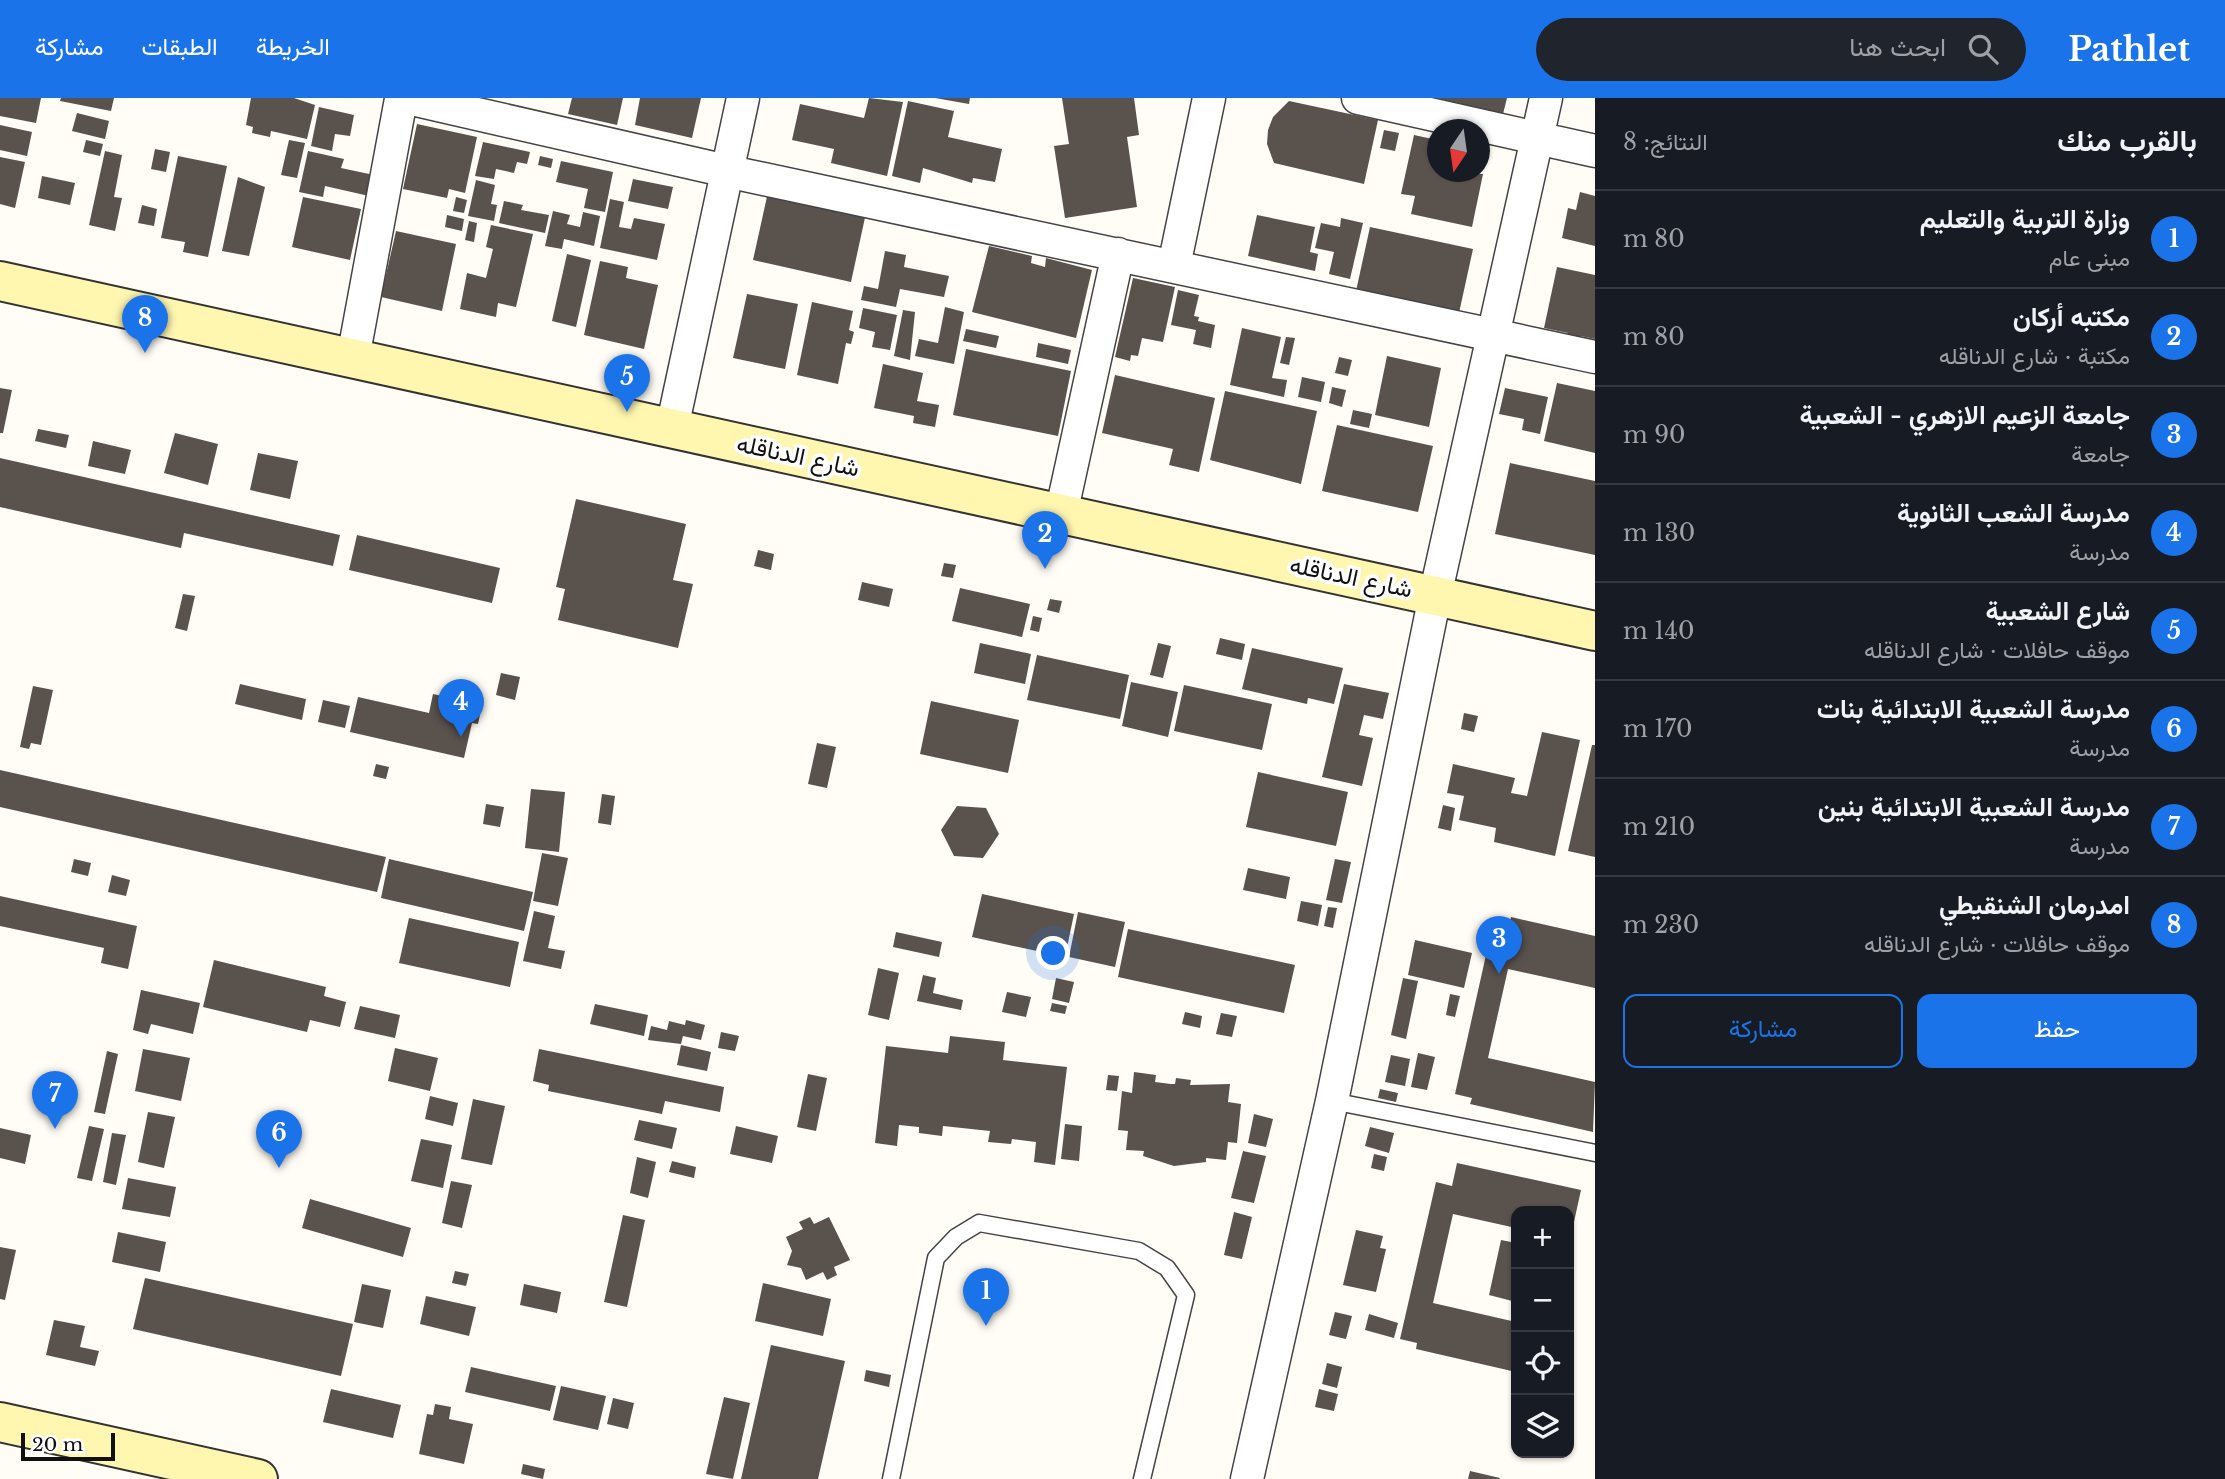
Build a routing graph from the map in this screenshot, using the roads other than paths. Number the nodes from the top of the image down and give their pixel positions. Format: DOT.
graph roads {
  1 [pos="743,98"];
  2 [pos="1209,98"];
  3 [pos="1358,98"];
  4 [pos="1546,98"];
  5 [pos="413,99"];
  6 [pos="1537,138"];
  7 [pos="1595,151"];
  8 [pos="729,171"];
  9 [pos="1118,254"];
  10 [pos="1174,266"];
  11 [pos="0,281"];
  12 [pos="1493,335"];
  13 [pos="1595,357"];
  14 [pos="353,358"];
  15 [pos="672,428"];
  16 [pos="1061,513"];
  17 [pos="1435,596"];
  18 [pos="1595,631"];
  19 [pos="1332,1101"];
  20 [pos="1595,1153"];
  21 [pos="0,1422"];
  22 [pos="258,1479"];
  23 [pos="891,1479"];
  24 [pos="1142,1479"];
  25 [pos="1247,1479"];
  1 -- 8 [label="street"];
  2 -- 10 [label="street"];
  3 -- 6 [label="street"];
  4 -- 6 [label="street"];
  5 -- 8 [label="street"];
  5 -- 14 [label="street"];
  6 -- 7 [label="street"];
  6 -- 12 [label="street"];
  8 -- 9 [label="street"];
  8 -- 15 [label="street"];
  9 -- 10 [label="street"];
  9 -- 16 [label="street"];
  10 -- 12 [label="street"];
  11 -- 14 [label="street, شارع الدناقله"];
  12 -- 13 [label="street"];
  12 -- 17 [label="street"];
  14 -- 15 [label="street, شارع الدناقله"];
  15 -- 16 [label="street, شارع الدناقله"];
  16 -- 17 [label="street, شارع الدناقله"];
  17 -- 18 [label="street, شارع الدناقله"];
  17 -- 19 [label="street"];
  19 -- 20 [label="lane"];
  19 -- 25 [label="street"];
  21 -- 22 [label="street"];
  23 -- 24 [label="lane"];
}
